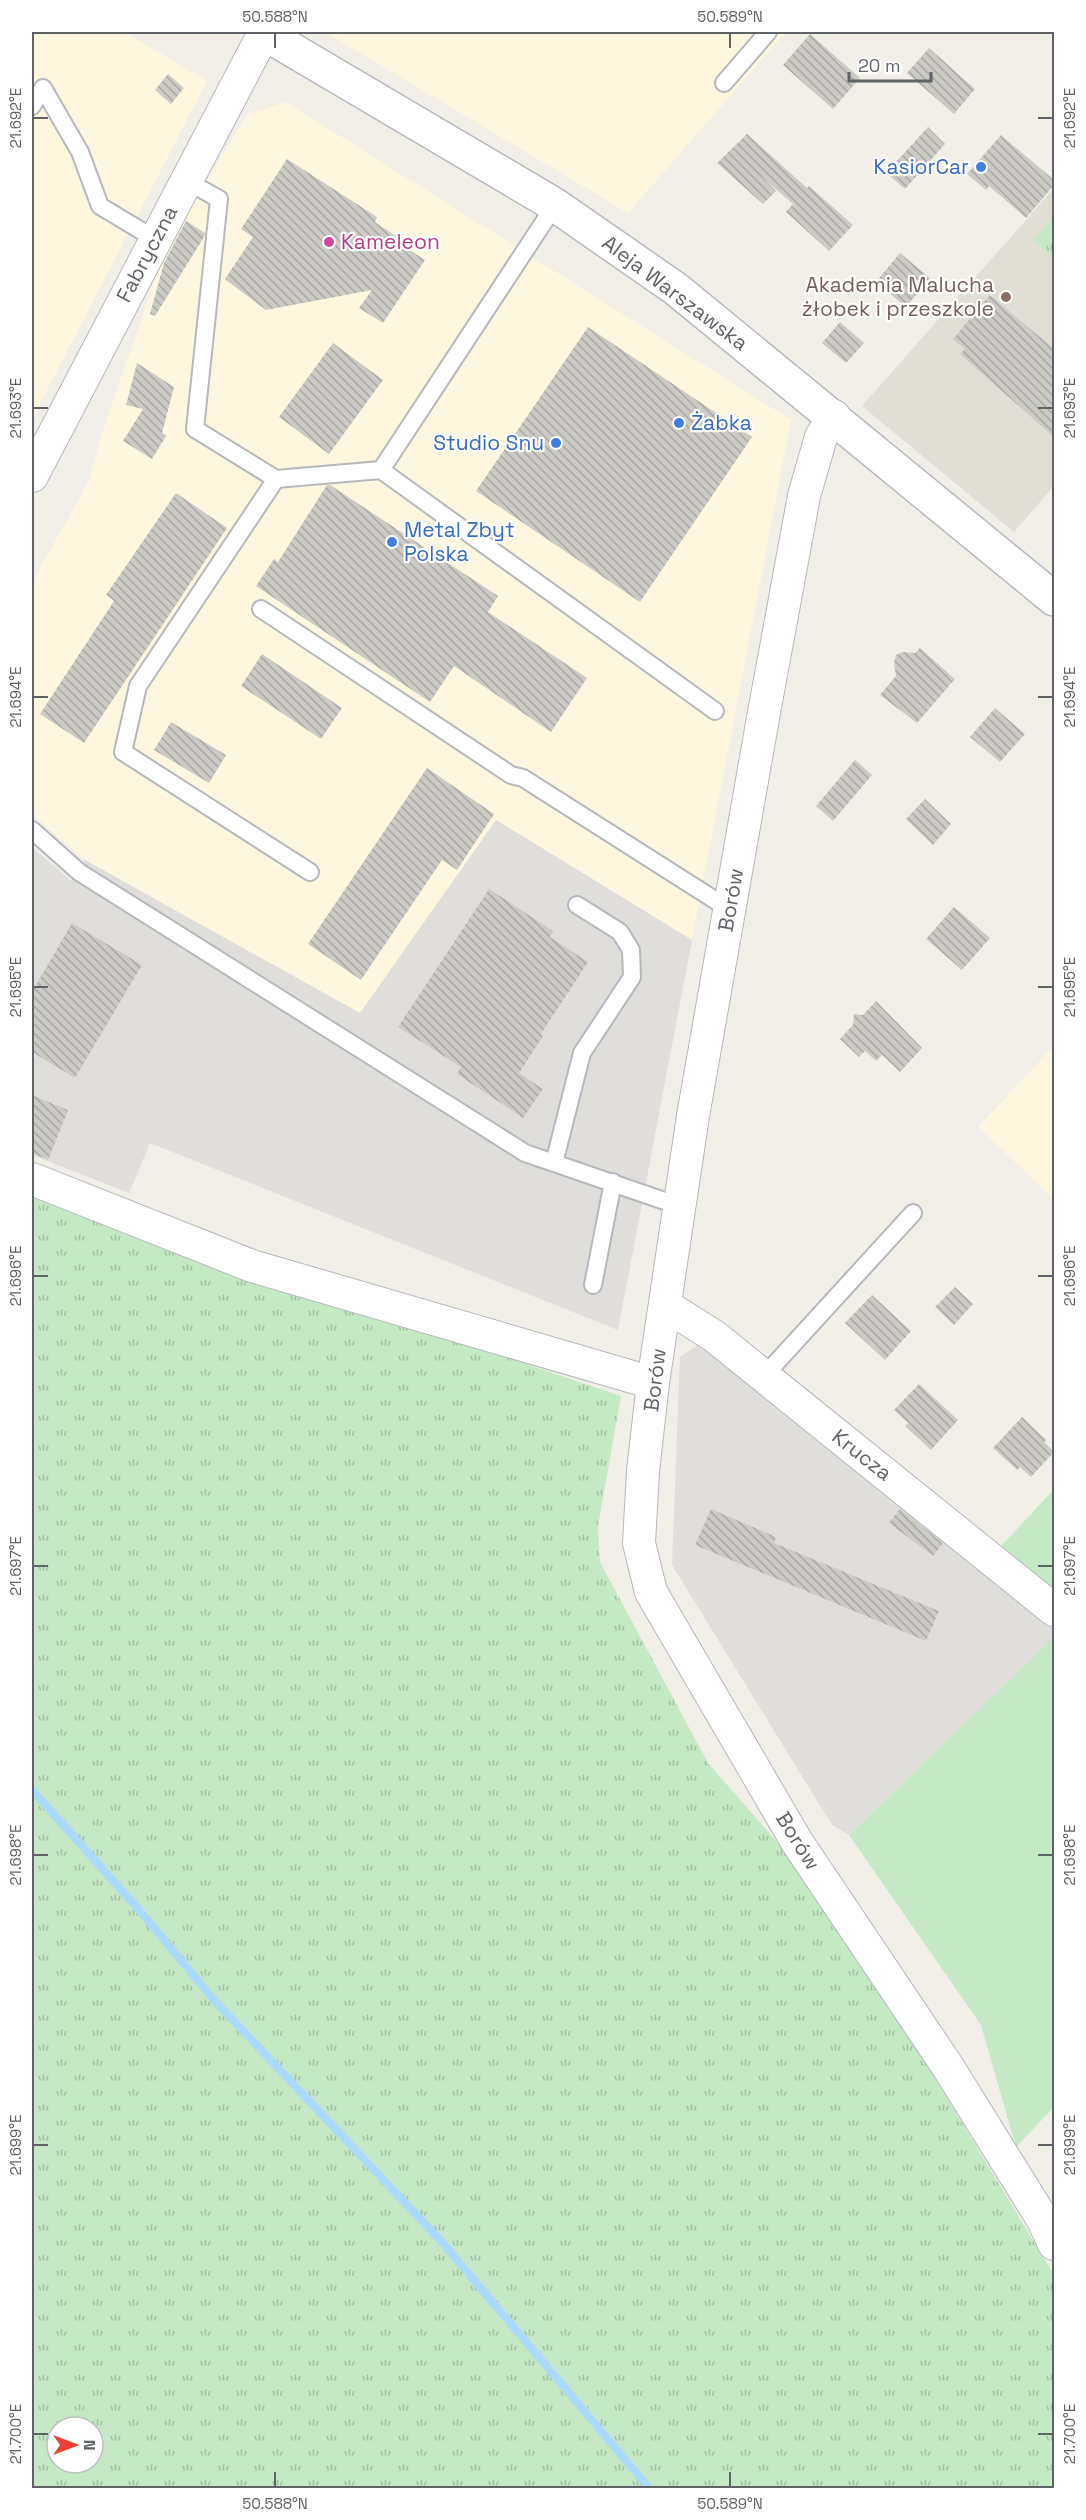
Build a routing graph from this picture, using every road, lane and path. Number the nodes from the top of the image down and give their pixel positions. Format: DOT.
graph roads {
  1 [pos="263,32"];
  2 [pos="768,32"];
  3 [pos="723,83"];
  4 [pos="32,106"];
  5 [pos="185,180"];
  6 [pos="555,205"];
  7 [pos="155,239"];
  8 [pos="834,416"];
  9 [pos="381,470"];
  10 [pos="32,476"];
  11 [pos="276,479"];
  12 [pos="1054,599"];
  13 [pos="261,609"];
  14 [pos="715,711"];
  15 [pos="32,830"];
  16 [pos="310,872"];
  17 [pos="577,905"];
  18 [pos="729,909"];
  19 [pos="554,1163"];
  20 [pos="32,1179"];
  21 [pos="614,1182"];
  22 [pos="679,1206"];
  23 [pos="913,1213"];
  24 [pos="593,1286"];
  25 [pos="665,1305"];
  26 [pos="764,1376"];
  27 [pos="654,1383"];
  28 [pos="1054,1610"];
  29 [pos="1054,2244"];
  1 -- 5 [label="street, Fabryczna"];
  1 -- 6 [label="street, Aleja Warszawska"];
  2 -- 3 [label="lane"];
  4 -- 7 [label="lane"];
  5 -- 7 [label="street, Fabryczna"];
  5 -- 11 [label="lane"];
  6 -- 8 [label="street, Aleja Warszawska"];
  6 -- 9 [label="lane"];
  7 -- 10 [label="street, Fabryczna"];
  8 -- 12 [label="street, Aleja Warszawska"];
  8 -- 18 [label="street, Borów"];
  9 -- 11 [label="lane"];
  9 -- 14 [label="lane"];
  11 -- 16 [label="lane"];
  13 -- 18 [label="lane"];
  15 -- 19 [label="lane"];
  17 -- 19 [label="lane"];
  18 -- 22 [label="street, Borów"];
  19 -- 21 [label="lane"];
  20 -- 27 [label="street"];
  21 -- 22 [label="lane"];
  21 -- 24 [label="lane"];
  22 -- 25 [label="street, Borów"];
  23 -- 26 [label="lane"];
  25 -- 26 [label="street, Krucza"];
  25 -- 27 [label="street, Borów"];
  26 -- 28 [label="street, Krucza"];
  27 -- 29 [label="street, Borów"];
}
